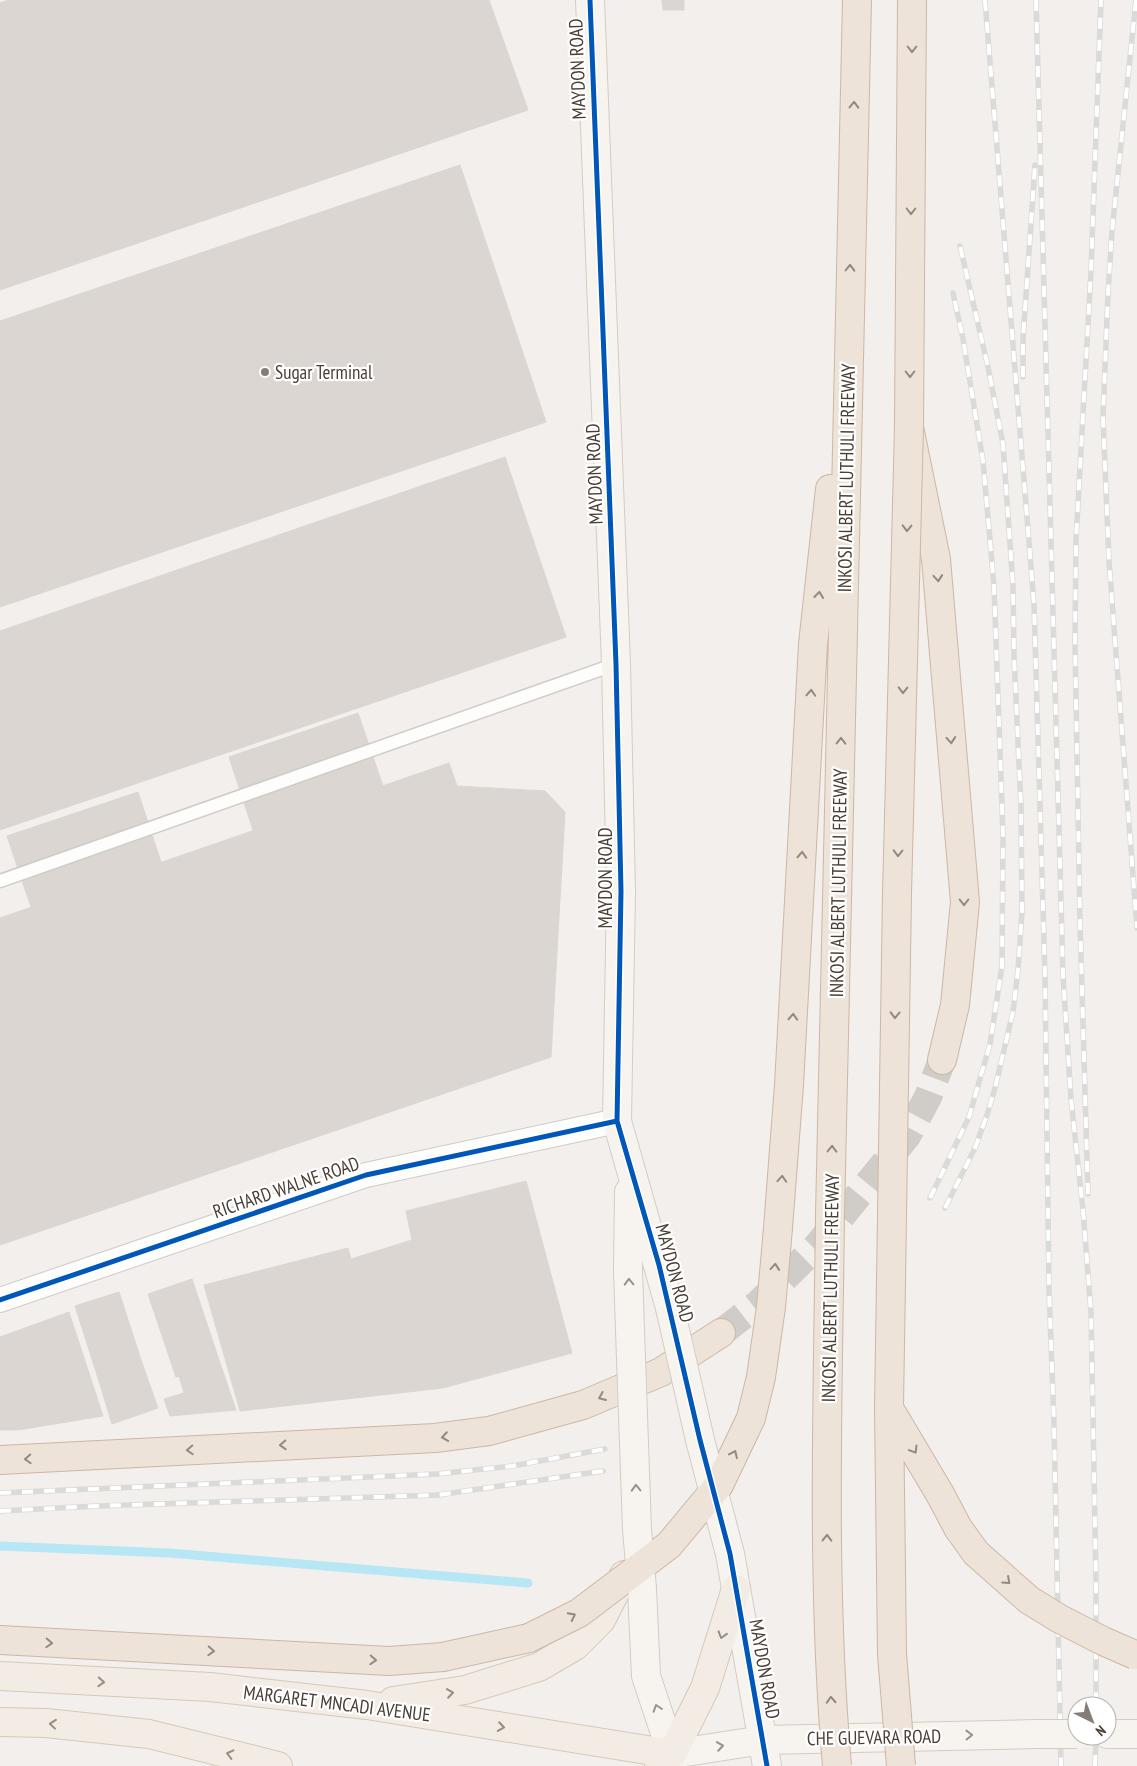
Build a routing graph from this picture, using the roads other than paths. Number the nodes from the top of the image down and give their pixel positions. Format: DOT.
graph roads {
  1 [pos="590,0"];
  2 [pos="857,0"];
  3 [pos="912,0"];
  4 [pos="849,317"];
  5 [pos="909,427"];
  6 [pos="616,664"];
  7 [pos="0,881"];
  8 [pos="942,1060"];
  9 [pos="617,1121"];
  10 [pos="630,1165"];
  11 [pos="0,1300"];
  12 [pos="722,1333"];
  13 [pos="889,1408"];
  14 [pos="0,1460"];
  15 [pos="637,1530"];
  16 [pos="736,1589"];
  17 [pos="0,1640"];
  18 [pos="1137,1655"];
  19 [pos="0,1676"];
  20 [pos="367,1705"];
  21 [pos="0,1722"];
  22 [pos="1067,1734"];
  23 [pos="1117,1734"];
  24 [pos="1137,1734"];
  25 [pos="765,1753"];
  26 [pos="668,1762"];
  27 [pos="278,1766"];
  28 [pos="837,1766"];
  29 [pos="901,1766"];
  1 -- 6 [label="street, MAYDON ROAD"];
  4 -- 2 [label="highway, INKOSI ALBERT LUTHULI FREEWAY, one-way"];
  3 -- 5 [label="highway, one-way"];
  17 -- 4 [label="highway, one-way, bridge"];
  28 -- 4 [label="highway, INKOSI ALBERT LUTHULI FREEWAY, one-way, bridge"];
  5 -- 8 [label="highway, one-way"];
  5 -- 13 [label="highway, one-way, bridge"];
  6 -- 7 [label="lane"];
  6 -- 9 [label="street, MAYDON ROAD"];
  9 -- 10 [label="street, MAYDON ROAD"];
  9 -- 11 [label="street, RICHARD WALNE ROAD"];
  15 -- 10 [label="street, MAYDON ROAD, one-way, bridge"];
  10 -- 16 [label="street, MAYDON ROAD, bridge"];
  12 -- 14 [label="highway, one-way"];
  13 -- 18 [label="highway, one-way, bridge"];
  13 -- 29 [label="highway, bridge"];
  20 -- 15 [label="main road, one-way"];
  26 -- 15 [label="street, MAYDON ROAD, one-way, bridge"];
  16 -- 25 [label="street, MAYDON ROAD"];
  16 -- 26 [label="main road, one-way"];
  19 -- 20 [label="main road, MARGARET MNCADI AVENUE, one-way"];
  20 -- 26 [label="main road, MARGARET MNCADI AVENUE, one-way"];
  27 -- 21 [label="main road, one-way"];
  25 -- 22 [label="street, CHE GUEVARA ROAD, one-way, bridge"];
  23 -- 24 [label="street"];
  26 -- 25 [label="street, CHE GUEVARA ROAD, one-way"];
}
